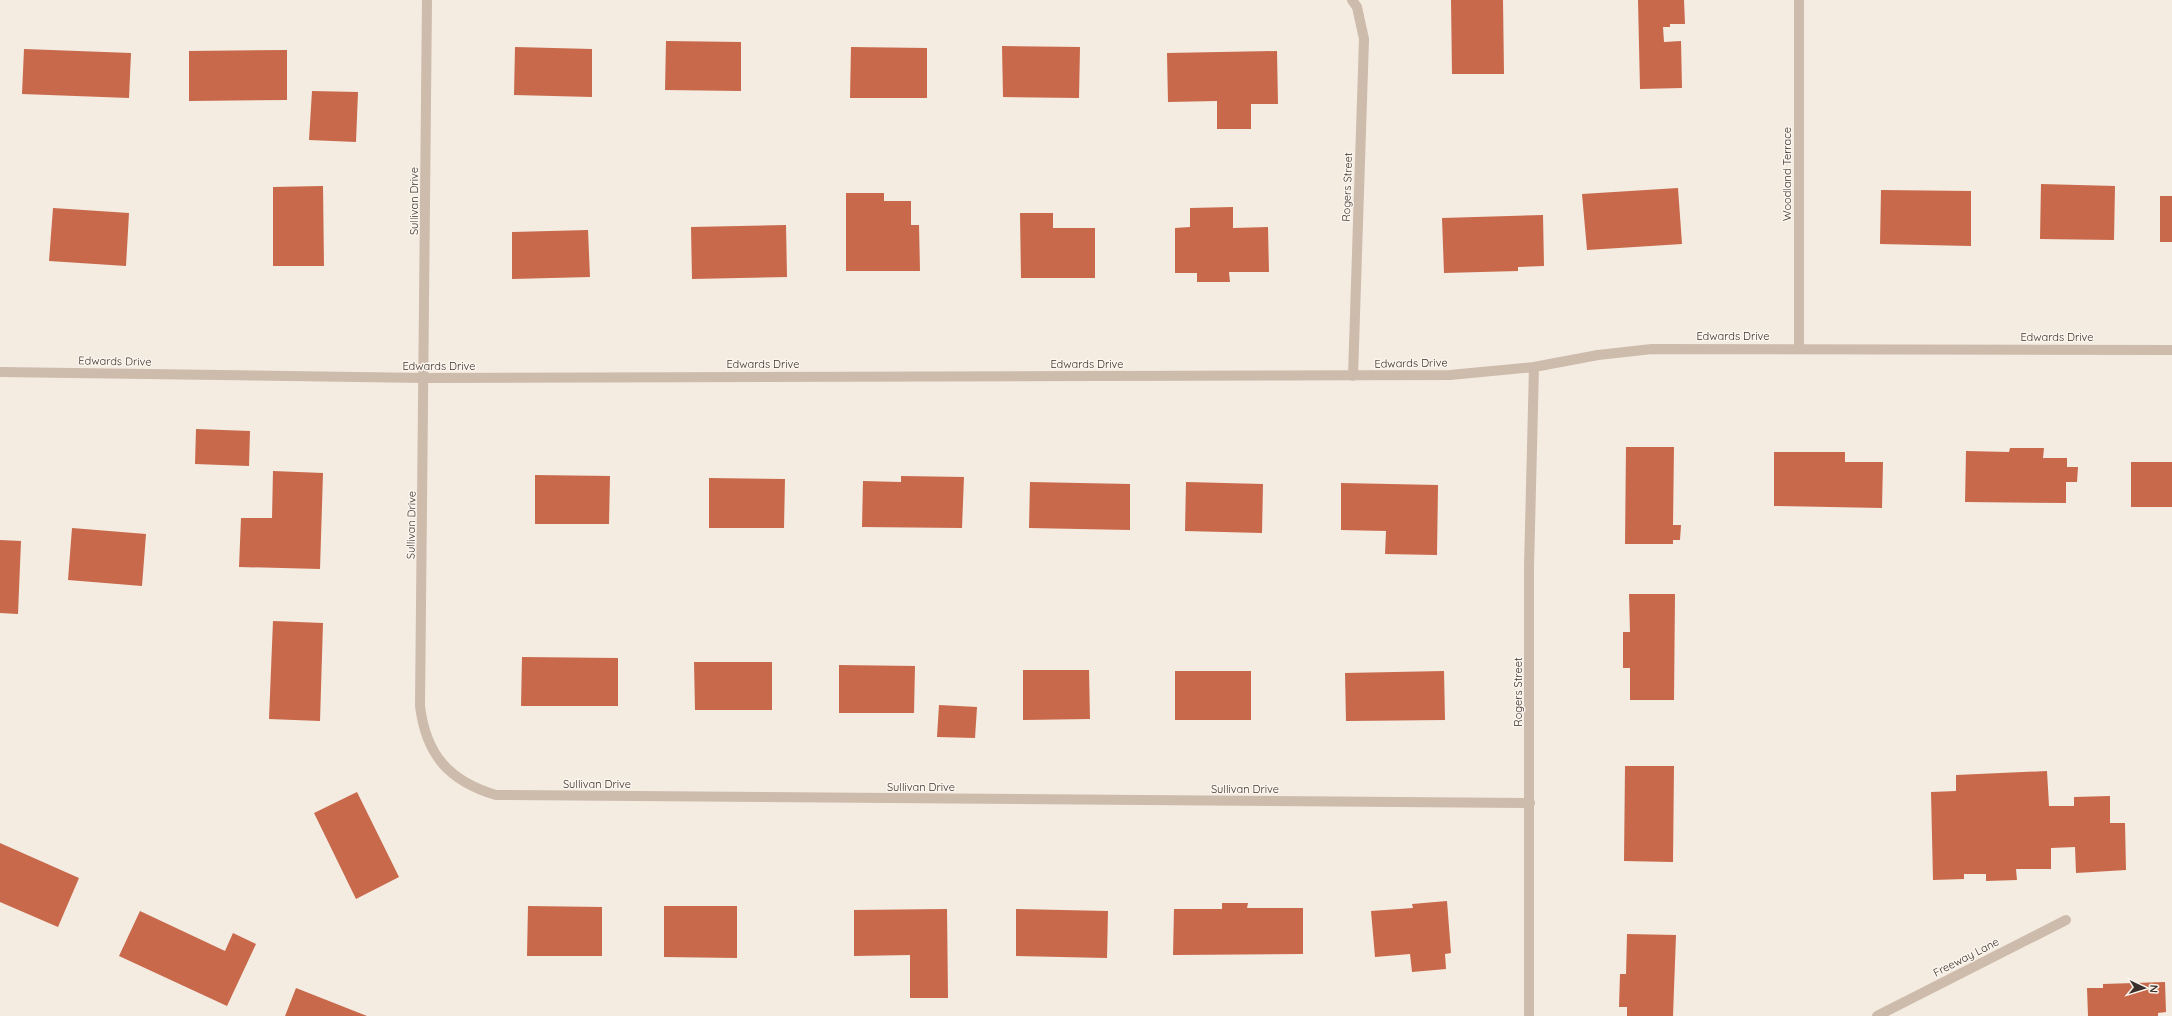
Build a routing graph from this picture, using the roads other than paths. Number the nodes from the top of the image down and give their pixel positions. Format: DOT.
graph roads {
  1 [pos="427,0"];
  2 [pos="1352,0"];
  3 [pos="1799,0"];
  4 [pos="1799,348"];
  5 [pos="2172,350"];
  6 [pos="1534,367"];
  7 [pos="0,372"];
  8 [pos="1352,376"];
  9 [pos="425,378"];
  10 [pos="1530,803"];
  11 [pos="2066,920"];
  12 [pos="1529,1016"];
  13 [pos="1877,1016"];
  1 -- 9 [label="street, Sullivan Drive"];
  2 -- 8 [label="street, Rogers Street"];
  3 -- 4 [label="street, Woodland Terrace"];
  4 -- 5 [label="street, Edwards Drive"];
  4 -- 6 [label="street, Edwards Drive"];
  6 -- 8 [label="street, Edwards Drive"];
  6 -- 10 [label="street, Rogers Street"];
  7 -- 9 [label="street, Edwards Drive"];
  8 -- 9 [label="street, Edwards Drive"];
  9 -- 10 [label="street, Sullivan Drive"];
  10 -- 12 [label="street, Rogers Street"];
  11 -- 13 [label="street, Freeway Lane"];
}
